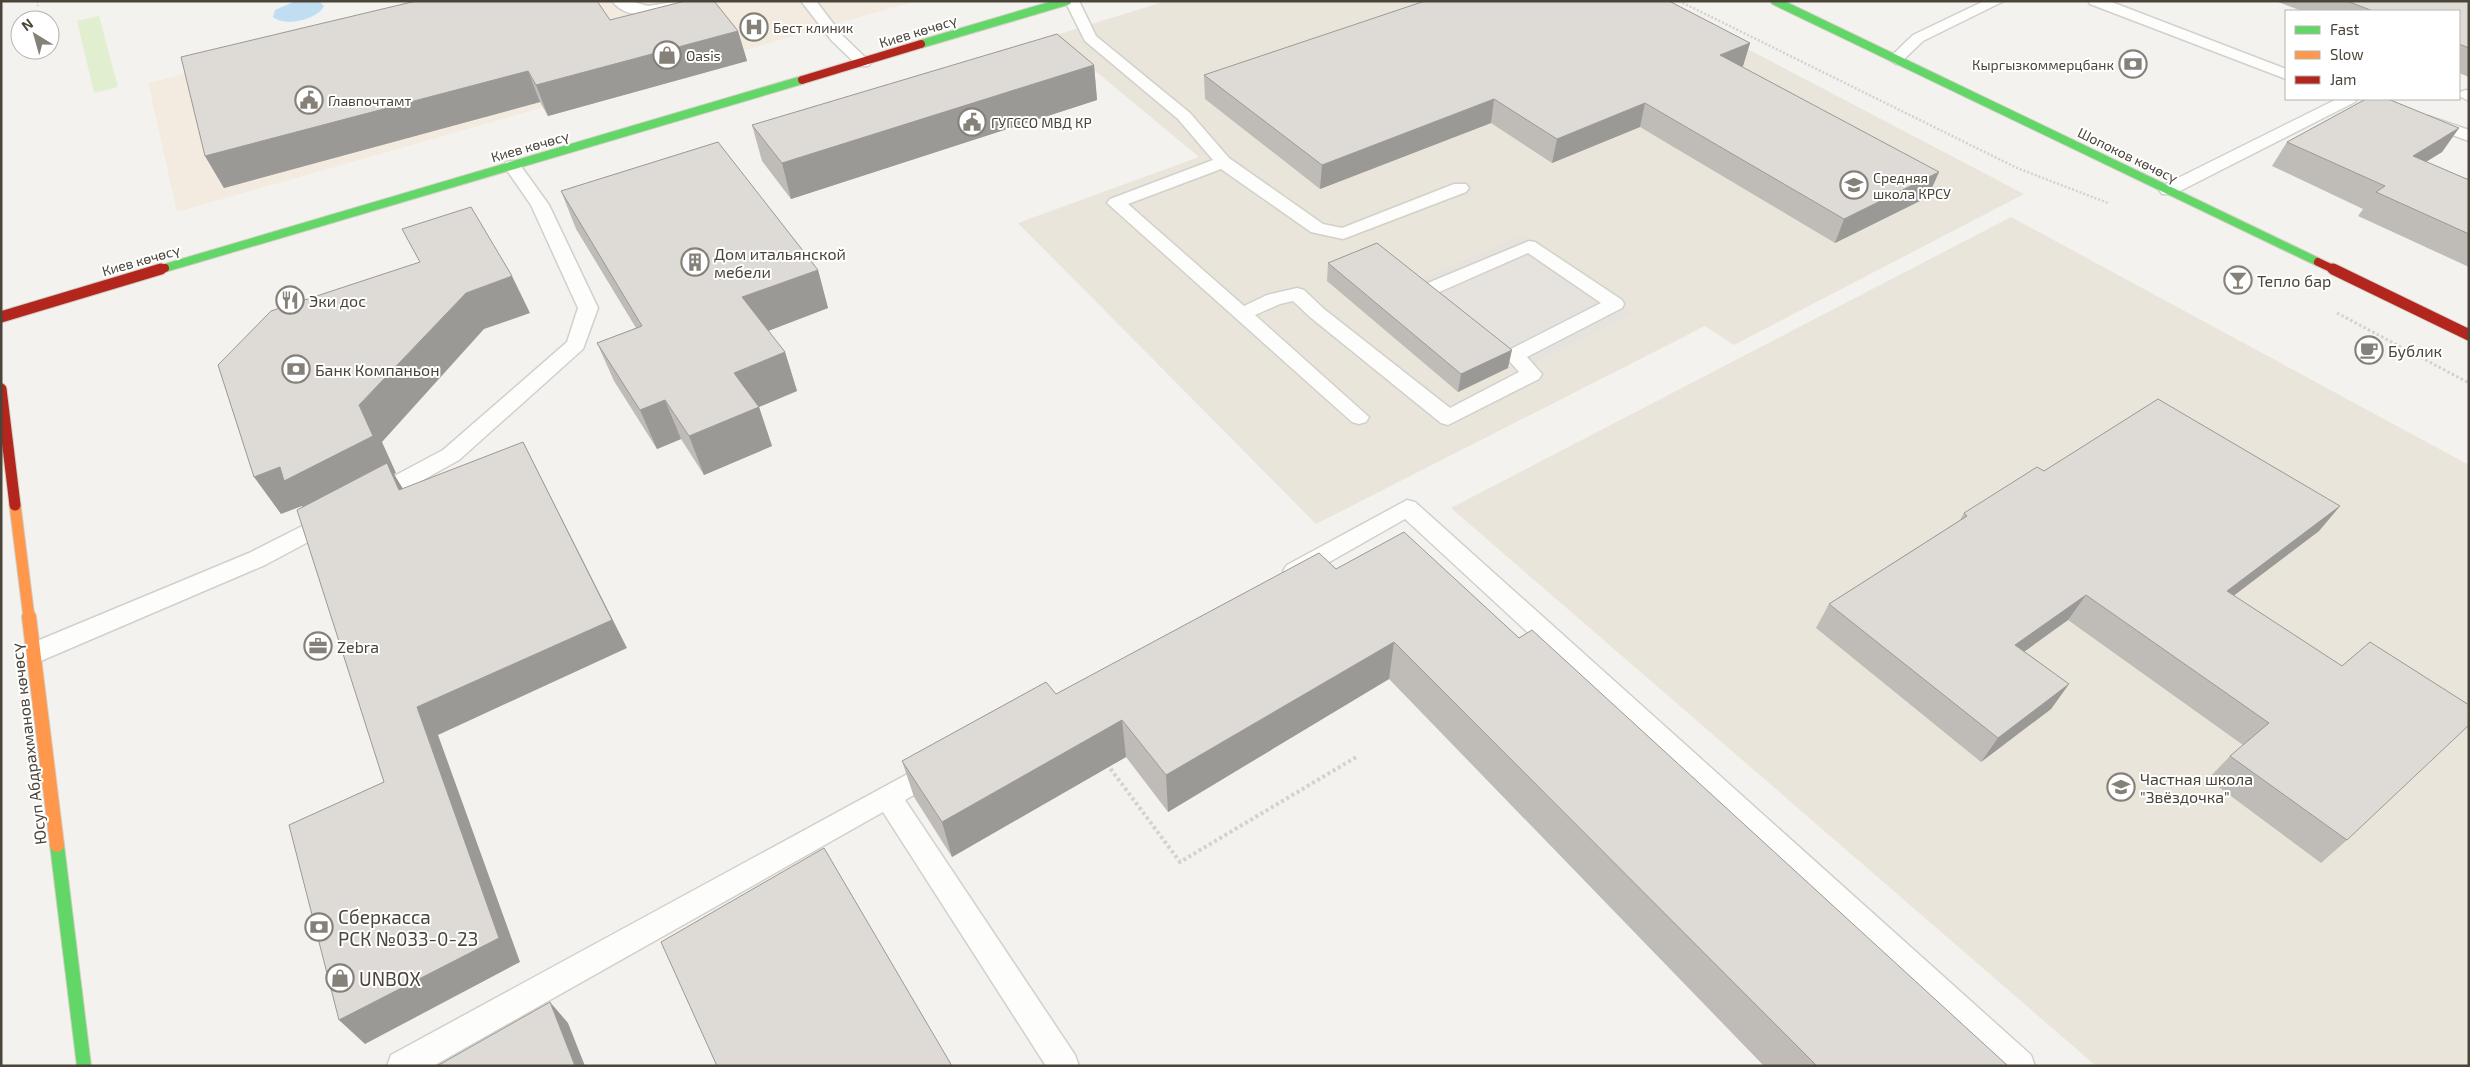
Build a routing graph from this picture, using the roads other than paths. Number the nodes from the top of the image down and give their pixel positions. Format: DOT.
graph roads {
  1 [pos="619,1"];
  2 [pos="698,1"];
  3 [pos="808,1"];
  4 [pos="1067,1"];
  5 [pos="1072,1"];
  6 [pos="1775,1"];
  7 [pos="1997,1"];
  8 [pos="2095,1"];
  9 [pos="1896,59"];
  10 [pos="863,63"];
  11 [pos="2285,74"];
  12 [pos="2350,102"];
  13 [pos="2416,117"];
  14 [pos="2469,136"];
  15 [pos="1223,162"];
  16 [pos="512,166"];
  17 [pos="1460,188"];
  18 [pos="2168,190"];
  19 [pos="1430,289"];
  20 [pos="1242,314"];
  21 [pos="1,318"];
  22 [pos="2469,335"];
  23 [pos="1,389"];
  24 [pos="1358,417"];
  25 [pos="1277,581"];
  26 [pos="34,654"];
  27 [pos="957,758"];
  28 [pos="888,796"];
  29 [pos="84,1066"];
  30 [pos="402,1066"];
  31 [pos="1064,1066"];
  32 [pos="2020,1066"];
  1 -- 2 [label="lane"];
  3 -- 10 [label="lane"];
  4 -- 10 [label="main road, Киев көчөсү"];
  5 -- 15 [label="lane"];
  6 -- 9 [label="main road, Шопоков көчөсү"];
  7 -- 9 [label="lane"];
  8 -- 11 [label="lane"];
  9 -- 18 [label="main road, Шопоков көчөсү"];
  10 -- 16 [label="main road, Киев көчөсү"];
  12 -- 18 [label="lane"];
  13 -- 14 [label="lane"];
  15 -- 17 [label="lane"];
  15 -- 20 [label="lane"];
  16 -- 21 [label="main road, Киев көчөсү"];
  16 -- 26 [label="lane"];
  18 -- 22 [label="main road, Шопоков көчөсү"];
  19 -- 20 [label="lane"];
  20 -- 24 [label="lane"];
  23 -- 26 [label="main road, Юсуп Абдрахманов көчөсү"];
  25 -- 32 [label="lane"];
  26 -- 29 [label="main road, Юсуп Абдрахманов көчөсү"];
  27 -- 28 [label="lane"];
  28 -- 30 [label="lane"];
  28 -- 31 [label="lane"];
}
